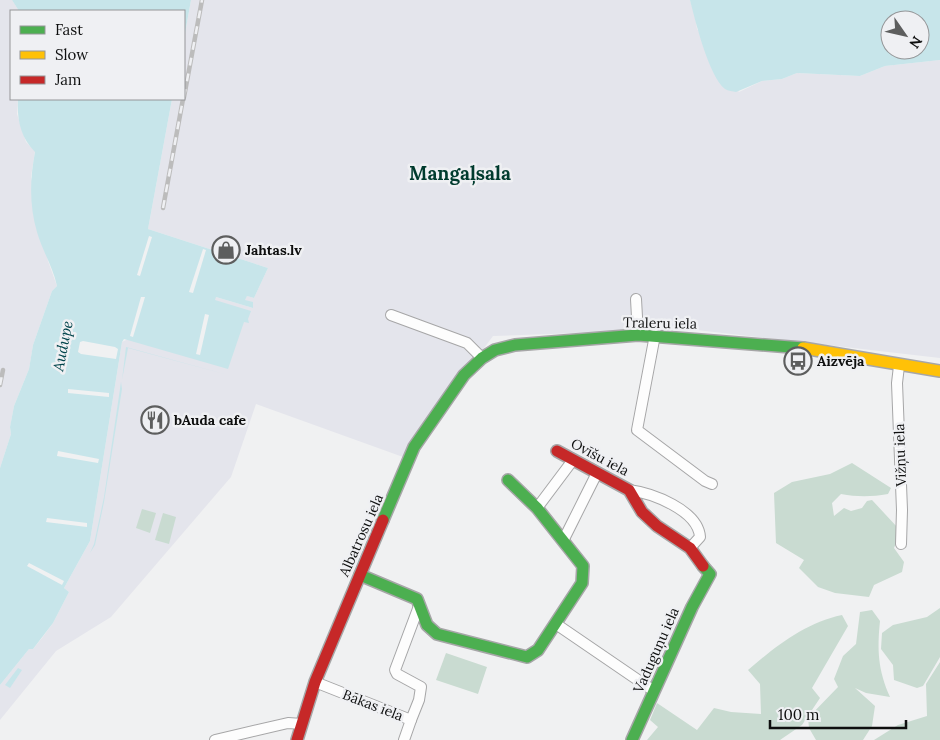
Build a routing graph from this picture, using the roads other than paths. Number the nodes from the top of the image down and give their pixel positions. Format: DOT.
graph roads {
  1 [pos="636,299"];
  2 [pos="391,315"];
  3 [pos="638,335"];
  4 [pos="656,335"];
  5 [pos="482,358"];
  6 [pos="899,366"];
  7 [pos="940,371"];
  8 [pos="556,451"];
  9 [pos="573,460"];
  10 [pos="598,473"];
  11 [pos="508,480"];
  12 [pos="712,484"];
  13 [pos="629,490"];
  14 [pos="538,508"];
  15 [pos="564,539"];
  16 [pos="901,544"];
  17 [pos="690,548"];
  18 [pos="710,574"];
  19 [pos="360,575"];
  20 [pos="420,606"];
  21 [pos="556,624"];
  22 [pos="315,682"];
  23 [pos="654,691"];
  24 [pos="411,720"];
  25 [pos="302,724"];
  26 [pos="216,740"];
  27 [pos="297,740"];
  28 [pos="404,740"];
  29 [pos="632,740"];
  1 -- 3 [label="street"];
  2 -- 5 [label="street"];
  3 -- 4 [label="main road, Traleru iela"];
  3 -- 5 [label="main road, Traleru iela"];
  4 -- 6 [label="main road, Traleru iela"];
  4 -- 12 [label="street"];
  5 -- 19 [label="main road, Albatrosu iela"];
  6 -- 7 [label="main road, Traleru iela"];
  6 -- 16 [label="street, Vižņu iela"];
  8 -- 9 [label="main road, Ovīšu iela"];
  9 -- 10 [label="main road, Ovīšu iela"];
  9 -- 14 [label="street"];
  10 -- 13 [label="main road, Ovīšu iela"];
  10 -- 15 [label="street"];
  11 -- 14 [label="main road"];
  13 -- 17 [label="main road, Ovīšu iela"];
  13 -- 17 [label="street"];
  14 -- 15 [label="main road"];
  15 -- 21 [label="main road"];
  17 -- 18 [label="main road, Ovīšu iela"];
  18 -- 23 [label="main road, Vaduguņu iela"];
  19 -- 20 [label="main road"];
  19 -- 22 [label="main road, Albatrosu iela"];
  20 -- 21 [label="main road"];
  20 -- 24 [label="street"];
  21 -- 23 [label="street"];
  22 -- 24 [label="street, Bākas iela"];
  22 -- 25 [label="main road, Albatrosu iela"];
  23 -- 29 [label="main road, Vaduguņu iela"];
  24 -- 28 [label="street, Bākas iela"];
  25 -- 26 [label="street"];
  25 -- 27 [label="main road, Albatrosu iela"];
}
